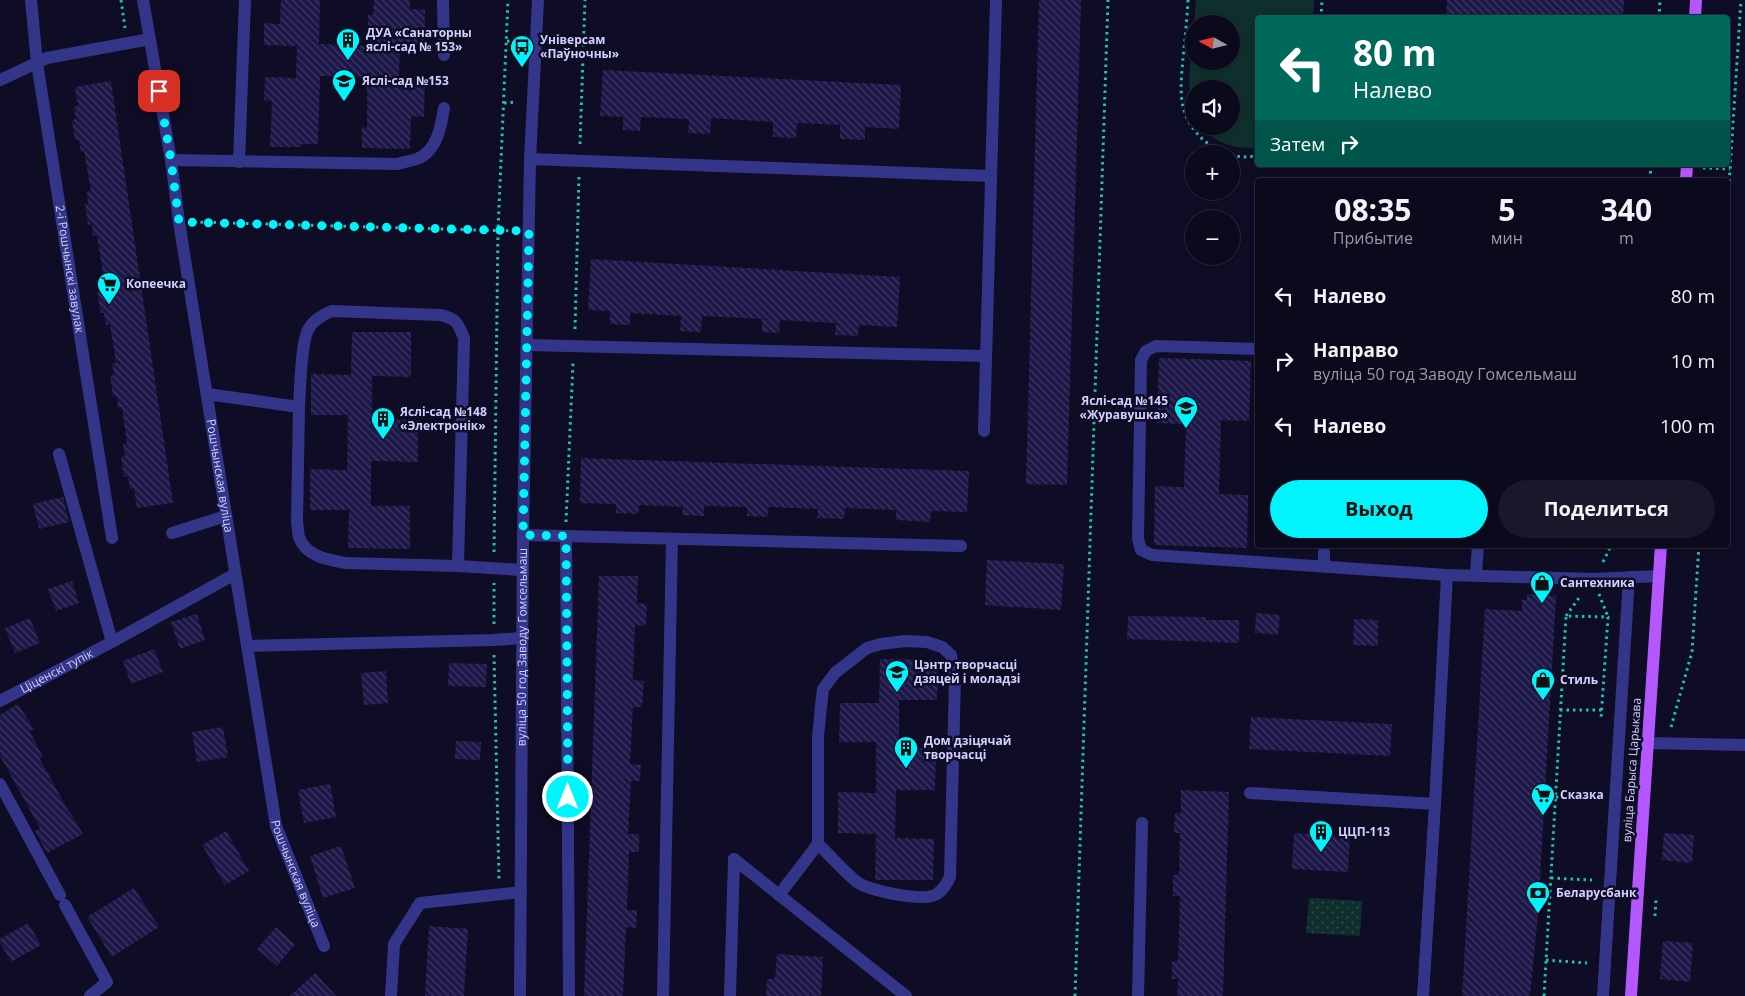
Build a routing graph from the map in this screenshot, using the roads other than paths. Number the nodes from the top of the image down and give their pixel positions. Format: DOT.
graph roads {
  1 [pos="31,0"];
  2 [pos="143,0"];
  3 [pos="245,0"];
  4 [pos="443,0"];
  5 [pos="538,0"];
  6 [pos="996,0"];
  7 [pos="1696,0"];
  8 [pos="1695,15"];
  9 [pos="150,39"];
  10 [pos="444,55"];
  11 [pos="37,63"];
  12 [pos="0,80"];
  13 [pos="444,108"];
  14 [pos="530,159"];
  15 [pos="171,160"];
  16 [pos="239,162"];
  17 [pos="991,176"];
  18 [pos="527,344"];
  19 [pos="1255,349"];
  20 [pos="986,356"];
  21 [pos="207,394"];
  22 [pos="299,407"];
  23 [pos="984,432"];
  24 [pos="59,454"];
  25 [pos="226,516"];
  26 [pos="172,533"];
  27 [pos="523,535"];
  28 [pos="566,536"];
  29 [pos="112,538"];
  30 [pos="672,538"];
  31 [pos="961,546"];
  32 [pos="1324,548"];
  33 [pos="1478,548"];
  34 [pos="1661,548"];
  35 [pos="458,566"];
  36 [pos="1324,566"];
  37 [pos="522,570"];
  38 [pos="235,574"];
  39 [pos="1447,574"];
  40 [pos="1476,575"];
  41 [pos="1659,576"];
  42 [pos="1629,577"];
  43 [pos="523,638"];
  44 [pos="112,642"];
  45 [pos="247,646"];
  46 [pos="0,701"];
  47 [pos="1647,743"];
  48 [pos="1745,745"];
  49 [pos="0,784"];
  50 [pos="1250,793"];
  51 [pos="1435,804"];
  52 [pos="1142,823"];
  53 [pos="818,844"];
  54 [pos="521,892"];
  55 [pos="779,895"];
  56 [pos="324,946"];
  57 [pos="90,996"];
  58 [pos="391,996"];
  59 [pos="520,996"];
  60 [pos="569,996"];
  61 [pos="663,996"];
  62 [pos="730,996"];
  63 [pos="906,996"];
  64 [pos="1138,996"];
  65 [pos="1423,996"];
  66 [pos="1603,996"];
  67 [pos="1631,996"];
  1 -- 11 [label="street, 2-і Рошчынскі завулак"];
  2 -- 9 [label="street, Рошчынская вуліца"];
  3 -- 16 [label="street"];
  4 -- 10 [label="street"];
  5 -- 14 [label="street, вуліца 50 год Заводу Гомсельмаш"];
  6 -- 17 [label="street"];
  7 -- 8 [label="main road"];
  9 -- 11 [label="street"];
  9 -- 15 [label="street, Рошчынская вуліца"];
  11 -- 12 [label="street"];
  11 -- 29 [label="street, 2-і Рошчынскі завулак"];
  13 -- 16 [label="street"];
  14 -- 17 [label="street"];
  14 -- 18 [label="street, вуліца 50 год Заводу Гомсельмаш"];
  15 -- 16 [label="street"];
  15 -- 21 [label="street, Рошчынская вуліца"];
  17 -- 20 [label="street"];
  18 -- 20 [label="street"];
  18 -- 27 [label="street, вуліца 50 год Заводу Гомсельмаш"];
  19 -- 36 [label="street"];
  20 -- 23 [label="street"];
  21 -- 22 [label="street"];
  21 -- 25 [label="street, Рошчынская вуліца"];
  22 -- 35 [label="street"];
  22 -- 35 [label="street"];
  24 -- 44 [label="street"];
  25 -- 26 [label="street"];
  25 -- 38 [label="street, Рошчынская вуліца"];
  27 -- 28 [label="street"];
  27 -- 37 [label="street, вуліца 50 год Заводу Гомсельмаш"];
  28 -- 30 [label="street"];
  28 -- 60 [label="street"];
  30 -- 31 [label="street"];
  30 -- 61 [label="street"];
  32 -- 36 [label="street"];
  33 -- 40 [label="street"];
  34 -- 41 [label="main road, вуліца Барыса Царыкава"];
  35 -- 37 [label="street"];
  36 -- 39 [label="street"];
  37 -- 43 [label="street, вуліца 50 год Заводу Гомсельмаш"];
  38 -- 44 [label="street, Ціценскі тупік"];
  38 -- 45 [label="street, Рошчынская вуліца"];
  39 -- 40 [label="street"];
  39 -- 51 [label="street"];
  40 -- 42 [label="street"];
  41 -- 42 [label="street"];
  41 -- 47 [label="main road, вуліца Барыса Царыкава"];
  42 -- 66 [label="street"];
  43 -- 45 [label="street"];
  43 -- 54 [label="street, вуліца 50 год Заводу Гомсельмаш"];
  44 -- 46 [label="street, Ціценскі тупік"];
  45 -- 56 [label="street, Рошчынская вуліца"];
  47 -- 48 [label="street"];
  47 -- 67 [label="main road, вуліца Барыса Царыкава"];
  49 -- 57 [label="street"];
  50 -- 51 [label="street"];
  51 -- 65 [label="street"];
  52 -- 64 [label="street"];
  53 -- 53 [label="street"];
  53 -- 55 [label="street"];
  54 -- 58 [label="street"];
  54 -- 59 [label="street, вуліца 50 год Заводу Гомсельмаш"];
  55 -- 62 [label="street"];
  55 -- 63 [label="street"];
}
